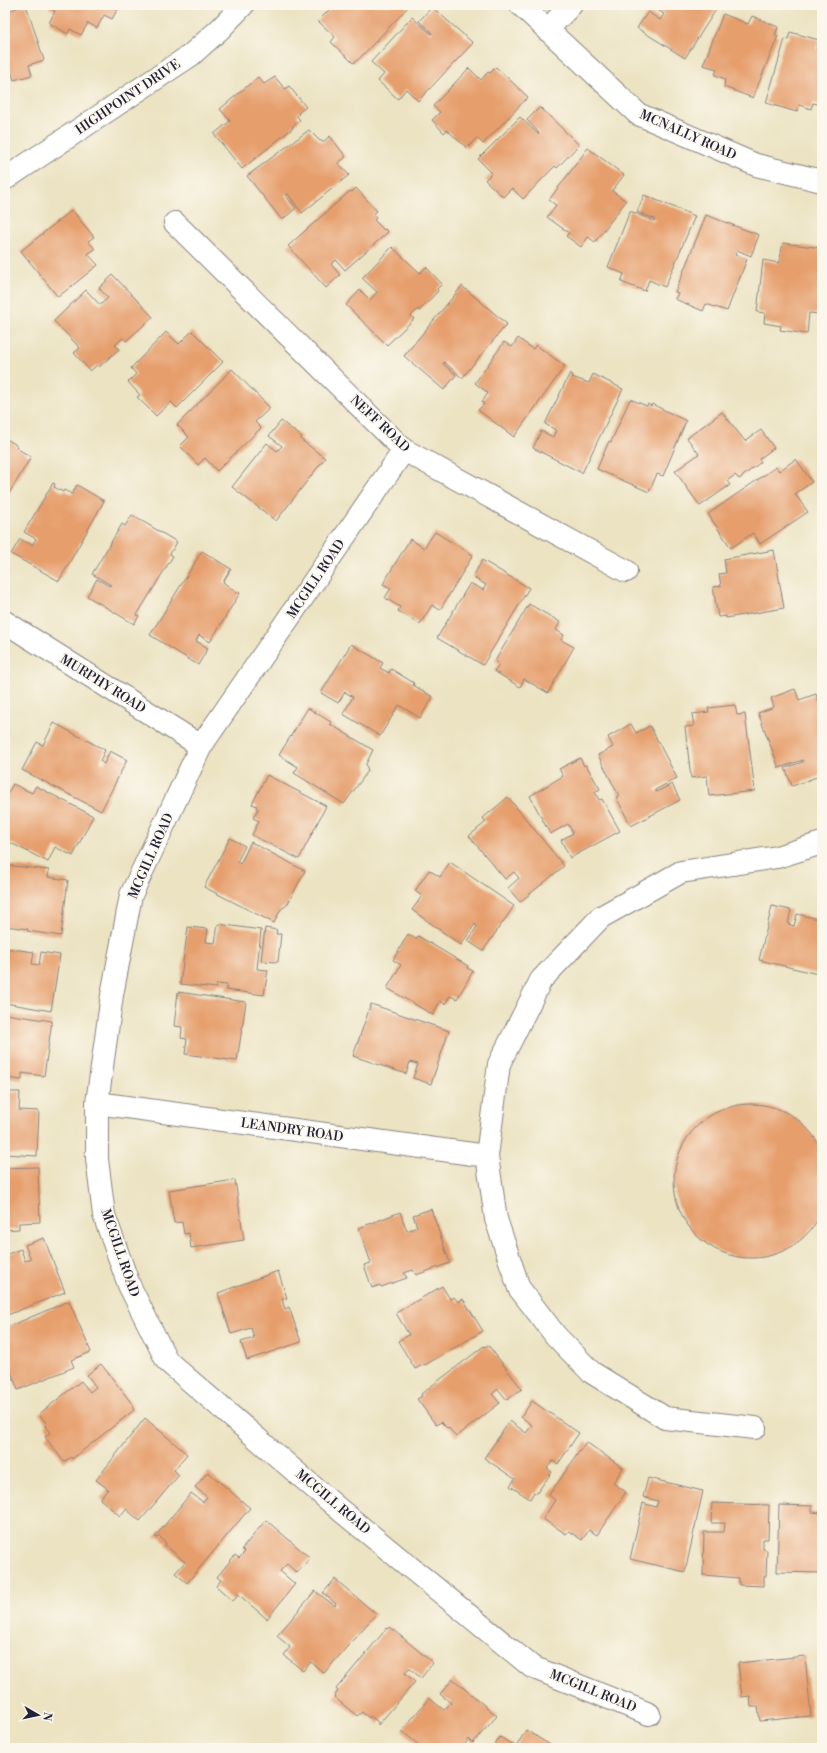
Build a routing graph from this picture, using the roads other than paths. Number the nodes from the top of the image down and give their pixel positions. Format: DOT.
graph roads {
  1 [pos="243,5"];
  2 [pos="521,5"];
  3 [pos="571,5"];
  4 [pos="547,30"];
  5 [pos="5,179"];
  6 [pos="822,181"];
  7 [pos="175,222"];
  8 [pos="404,450"];
  9 [pos="626,571"];
  10 [pos="5,622"];
  11 [pos="201,746"];
  12 [pos="822,843"];
  13 [pos="97,1103"];
  14 [pos="487,1156"];
  15 [pos="755,1428"];
  16 [pos="649,1714"];
  1 -- 5 [label="street, HIGHPOINT DRIVE"];
  2 -- 4 [label="street, MCNALLY ROAD"];
  3 -- 4 [label="street"];
  4 -- 6 [label="street, MCNALLY ROAD"];
  7 -- 8 [label="street, NEFF ROAD"];
  8 -- 9 [label="street, NEFF ROAD"];
  8 -- 11 [label="street, MCGILL ROAD"];
  10 -- 11 [label="street, MURPHY ROAD"];
  11 -- 13 [label="street, MCGILL ROAD"];
  12 -- 14 [label="street"];
  13 -- 14 [label="street, LEANDRY ROAD"];
  13 -- 16 [label="street, MCGILL ROAD"];
  14 -- 15 [label="street"];
}
